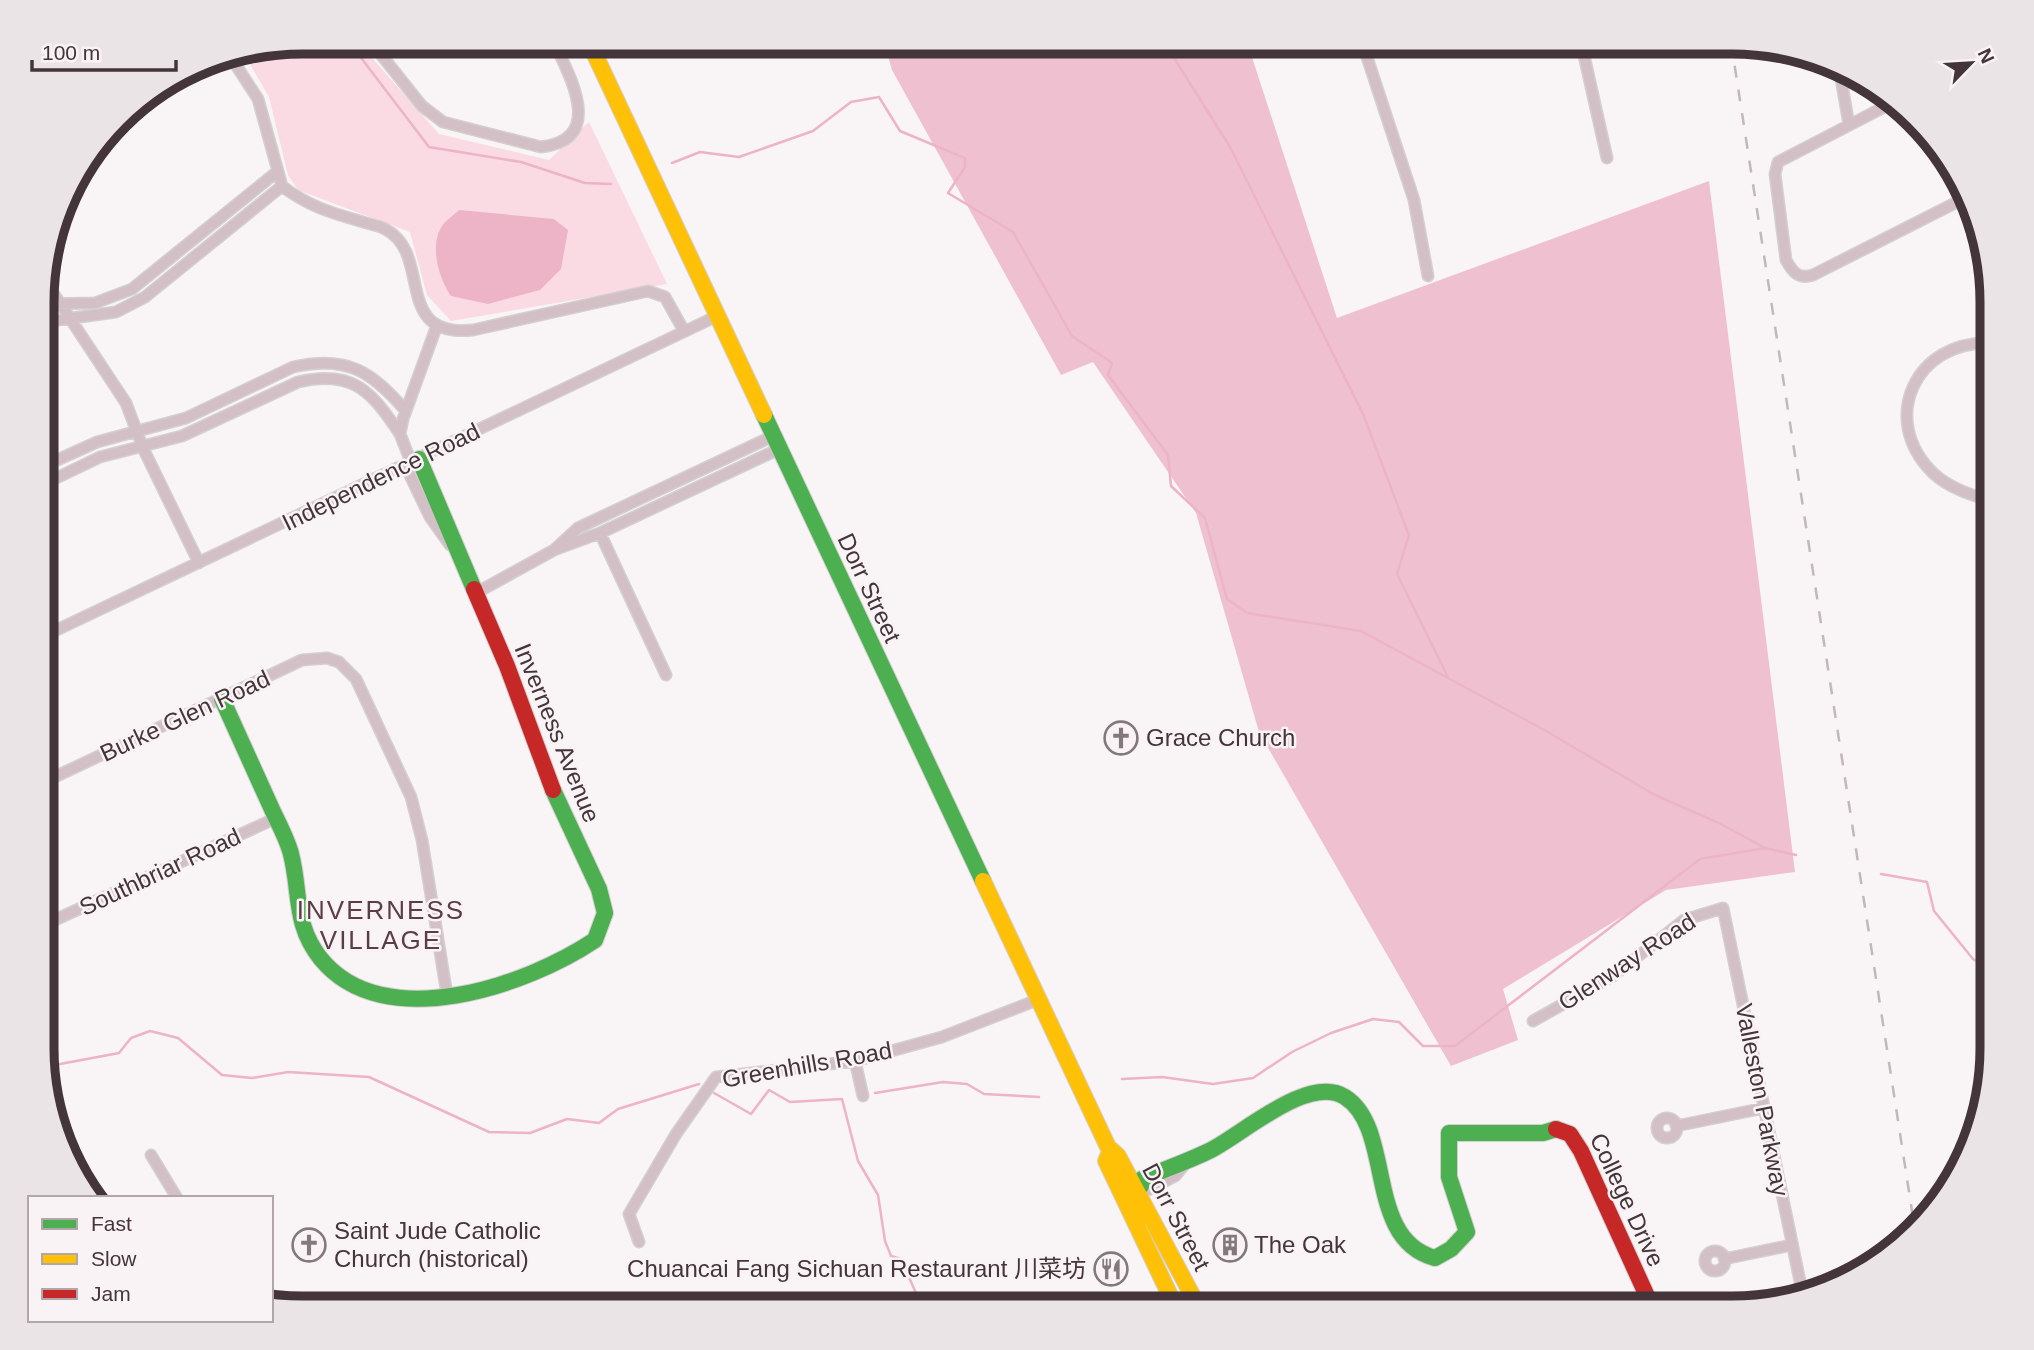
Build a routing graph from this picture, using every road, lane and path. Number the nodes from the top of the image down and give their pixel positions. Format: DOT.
graph roads {
  1 [pos="381,54"];
  2 [pos="560,54"];
  3 [pos="595,54"];
  4 [pos="1366,54"];
  5 [pos="1584,54"];
  6 [pos="235,64"];
  7 [pos="1841,80"];
  8 [pos="1884,107"];
  9 [pos="1849,125"];
  10 [pos="1608,158"];
  11 [pos="278,171"];
  12 [pos="282,186"];
  13 [pos="1958,202"];
  14 [pos="1428,276"];
  15 [pos="55,294"];
  16 [pos="60,302"];
  17 [pos="54,303"];
  18 [pos="717,316"];
  19 [pos="72,320"];
  20 [pos="54,321"];
  21 [pos="437,325"];
  22 [pos="684,331"];
  23 [pos="1979,345"];
  24 [pos="405,410"];
  25 [pos="137,432"];
  26 [pos="400,434"];
  27 [pos="776,442"];
  28 [pos="143,448"];
  29 [pos="54,461"];
  30 [pos="412,462"];
  31 [pos="54,479"];
  32 [pos="1979,497"];
  33 [pos="602,516"];
  34 [pos="583,525"];
  35 [pos="599,533"];
  36 [pos="554,550"];
  37 [pos="199,563"];
  38 [pos="476,593"];
  39 [pos="54,631"];
  40 [pos="666,675"];
  41 [pos="222,699"];
  42 [pos="54,777"];
  43 [pos="276,818"];
  44 [pos="1723,908"];
  45 [pos="54,920"];
  46 [pos="447,995"];
  47 [pos="1037,1000"];
  48 [pos="1533,1021"];
  49 [pos="855,1061"];
  50 [pos="863,1096"];
  51 [pos="1764,1108"];
  52 [pos="1676,1126"];
  53 [pos="1110,1152"];
  54 [pos="151,1155"];
  55 [pos="1138,1188"];
  56 [pos="176,1196"];
  57 [pos="639,1242"];
  58 [pos="1792,1245"];
  59 [pos="1724,1259"];
  60 [pos="1801,1286"];
  61 [pos="1170,1296"];
  62 [pos="1193,1296"];
  63 [pos="1647,1296"];
  1 -- 2 [label="street"];
  3 -- 18 [label="street, Dorr Street"];
  4 -- 14 [label="street"];
  5 -- 10 [label="street"];
  6 -- 11 [label="street"];
  7 -- 9 [label="street"];
  8 -- 9 [label="street"];
  9 -- 13 [label="street"];
  11 -- 12 [label="street"];
  11 -- 16 [label="street"];
  12 -- 19 [label="street"];
  12 -- 21 [label="street"];
  15 -- 16 [label="street"];
  16 -- 17 [label="street"];
  16 -- 19 [label="street"];
  18 -- 22 [label="street, Independence Road"];
  18 -- 27 [label="street, Dorr Street"];
  19 -- 20 [label="street"];
  19 -- 25 [label="street"];
  21 -- 22 [label="street"];
  21 -- 24 [label="street"];
  22 -- 30 [label="street, Independence Road"];
  23 -- 32 [label="street"];
  24 -- 25 [label="street"];
  24 -- 26 [label="street"];
  25 -- 28 [label="street"];
  25 -- 29 [label="street"];
  26 -- 28 [label="street, Inverness Avenue"];
  26 -- 30 [label="street, Inverness Avenue"];
  27 -- 33 [label="street"];
  27 -- 35 [label="street"];
  27 -- 47 [label="street, Dorr Street"];
  28 -- 31 [label="street, Inverness Avenue"];
  28 -- 37 [label="street"];
  30 -- 37 [label="street, Independence Road"];
  30 -- 38 [label="street, Inverness Avenue"];
  33 -- 34 [label="street"];
  33 -- 35 [label="street"];
  34 -- 35 [label="street"];
  34 -- 36 [label="street"];
  35 -- 36 [label="street"];
  35 -- 40 [label="street"];
  36 -- 38 [label="street"];
  37 -- 39 [label="street, Independence Road"];
  38 -- 46 [label="street, Inverness Avenue"];
  41 -- 42 [label="street, Burke Glen Road"];
  41 -- 43 [label="street"];
  41 -- 46 [label="street, Burke Glen Road"];
  43 -- 45 [label="street, Southbriar Road"];
  43 -- 46 [label="street"];
  44 -- 48 [label="street, Glenway Road"];
  44 -- 51 [label="street, Valleston Parkway"];
  47 -- 49 [label="street, Greenhills Road"];
  47 -- 53 [label="street, Dorr Street"];
  49 -- 50 [label="street"];
  49 -- 57 [label="street, Greenhills Road"];
  51 -- 52 [label="street"];
  51 -- 58 [label="street, Valleston Parkway"];
  53 -- 55 [label="street, Dorr Street"];
  53 -- 61 [label="street, Dorr Street"];
  54 -- 56 [label="street"];
  55 -- 62 [label="street, Dorr Street"];
  55 -- 63 [label="street, College Drive"];
  58 -- 59 [label="street"];
  58 -- 60 [label="street, Valleston Parkway"];
}
